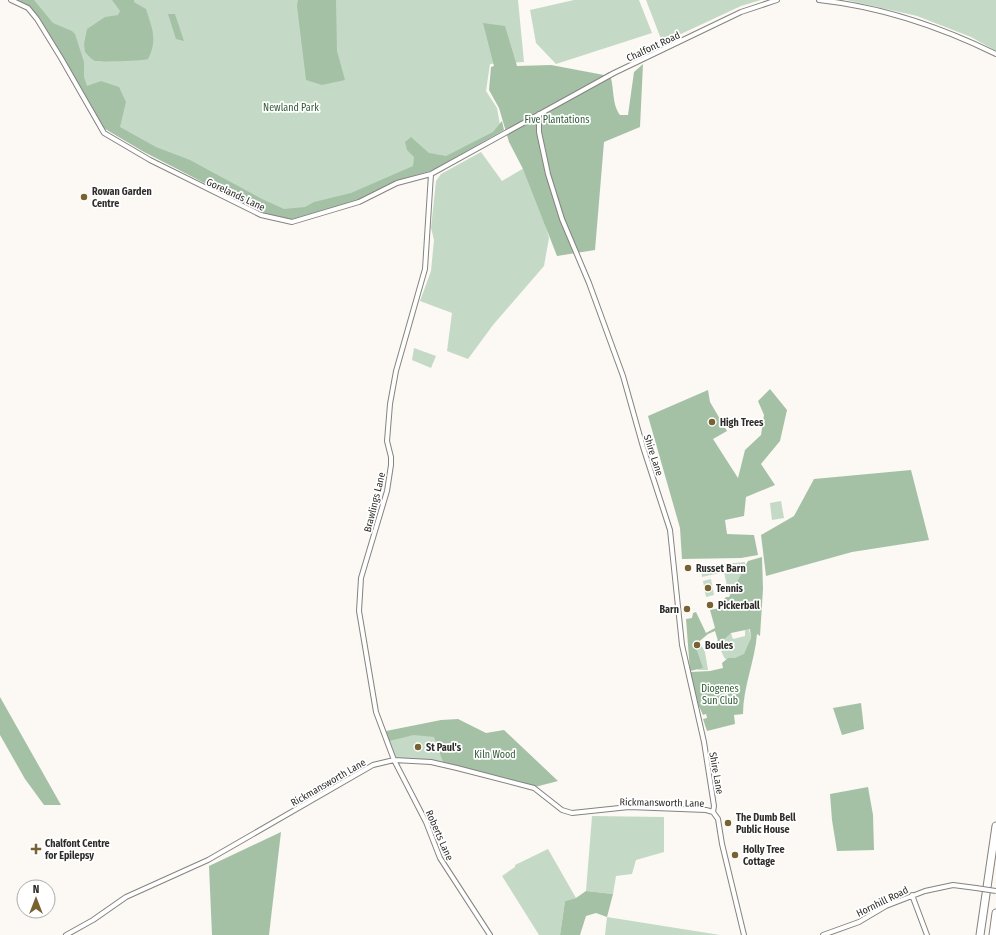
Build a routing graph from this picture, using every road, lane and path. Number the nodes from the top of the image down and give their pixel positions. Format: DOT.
graph roads {
  1 [pos="12,0"];
  2 [pos="776,0"];
  3 [pos="819,0"];
  4 [pos="996,54"];
  5 [pos="539,114"];
  6 [pos="431,174"];
  7 [pos="394,760"];
  8 [pos="713,812"];
  9 [pos="996,826"];
  10 [pos="996,890"];
  11 [pos="912,895"];
  12 [pos="996,913"];
  13 [pos="66,935"];
  14 [pos="490,935"];
  15 [pos="744,935"];
  16 [pos="824,935"];
  17 [pos="927,935"];
  18 [pos="980,935"];
  19 [pos="993,935"];
  1 -- 6 [label="street, Gorelands Lane"];
  2 -- 5 [label="street, Chalfont Road"];
  3 -- 4 [label="street"];
  5 -- 6 [label="street, Gorelands Lane"];
  5 -- 8 [label="street, Shire Lane"];
  6 -- 7 [label="street, Brawlings Lane"];
  7 -- 8 [label="street, Rickmansworth Lane"];
  7 -- 13 [label="street, Rickmansworth Lane"];
  7 -- 14 [label="street, Roberts Lane"];
  8 -- 15 [label="street"];
  9 -- 18 [label="highway"];
  10 -- 11 [label="street, Hornhill Road, bridge"];
  11 -- 16 [label="street, Hornhill Road"];
  11 -- 17 [label="street"];
  12 -- 19 [label="highway"];
}
